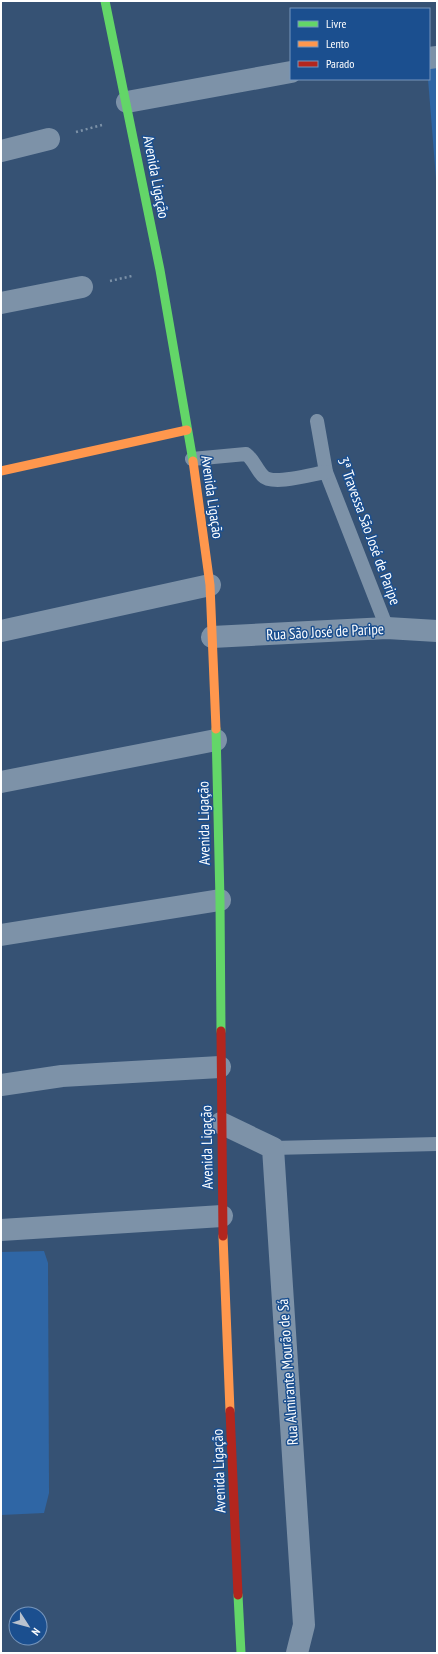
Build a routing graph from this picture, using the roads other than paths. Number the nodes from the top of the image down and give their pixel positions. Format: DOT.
graph roads {
  1 [pos="105,1"];
  2 [pos="290,72"];
  3 [pos="129,110"];
  4 [pos="49,140"];
  5 [pos="1,151"];
  6 [pos="82,287"];
  7 [pos="1,303"];
  8 [pos="317,421"];
  9 [pos="187,430"];
  10 [pos="192,458"];
  11 [pos="1,471"];
  12 [pos="326,472"];
  13 [pos="210,585"];
  14 [pos="387,628"];
  15 [pos="1,631"];
  16 [pos="437,631"];
  17 [pos="212,637"];
  18 [pos="216,740"];
  19 [pos="1,782"];
  20 [pos="220,900"];
  21 [pos="1,935"];
  22 [pos="220,1066"];
  23 [pos="1,1085"];
  24 [pos="221,1123"];
  25 [pos="437,1144"];
  26 [pos="273,1148"];
  27 [pos="222,1216"];
  28 [pos="1,1230"];
  29 [pos="241,1653"];
  30 [pos="297,1653"];
  1 -- 3 [label="main road, Avenida Ligação"];
  2 -- 3 [label="street"];
  3 -- 9 [label="main road, Avenida Ligação"];
  4 -- 5 [label="street"];
  6 -- 7 [label="street"];
  8 -- 12 [label="lane, 3ª Travessa São José de Paripe"];
  9 -- 10 [label="main road, Avenida Ligação"];
  9 -- 11 [label="main road"];
  10 -- 12 [label="lane"];
  10 -- 13 [label="main road, Avenida Ligação"];
  12 -- 14 [label="lane, 3ª Travessa São José de Paripe"];
  13 -- 15 [label="street"];
  13 -- 17 [label="main road, Avenida Ligação"];
  14 -- 16 [label="street, Rua São José de Paripe"];
  14 -- 17 [label="street, Rua São José de Paripe"];
  17 -- 18 [label="main road, Avenida Ligação"];
  18 -- 19 [label="street"];
  18 -- 20 [label="main road, Avenida Ligação"];
  20 -- 21 [label="street"];
  20 -- 22 [label="main road, Avenida Ligação"];
  22 -- 23 [label="street"];
  22 -- 24 [label="main road, Avenida Ligação"];
  24 -- 26 [label="street"];
  24 -- 27 [label="main road, Avenida Ligação"];
  25 -- 26 [label="lane"];
  26 -- 30 [label="street, Rua Almirante Mourão de Sá"];
  27 -- 28 [label="street"];
  27 -- 29 [label="main road, Avenida Ligação"];
}
